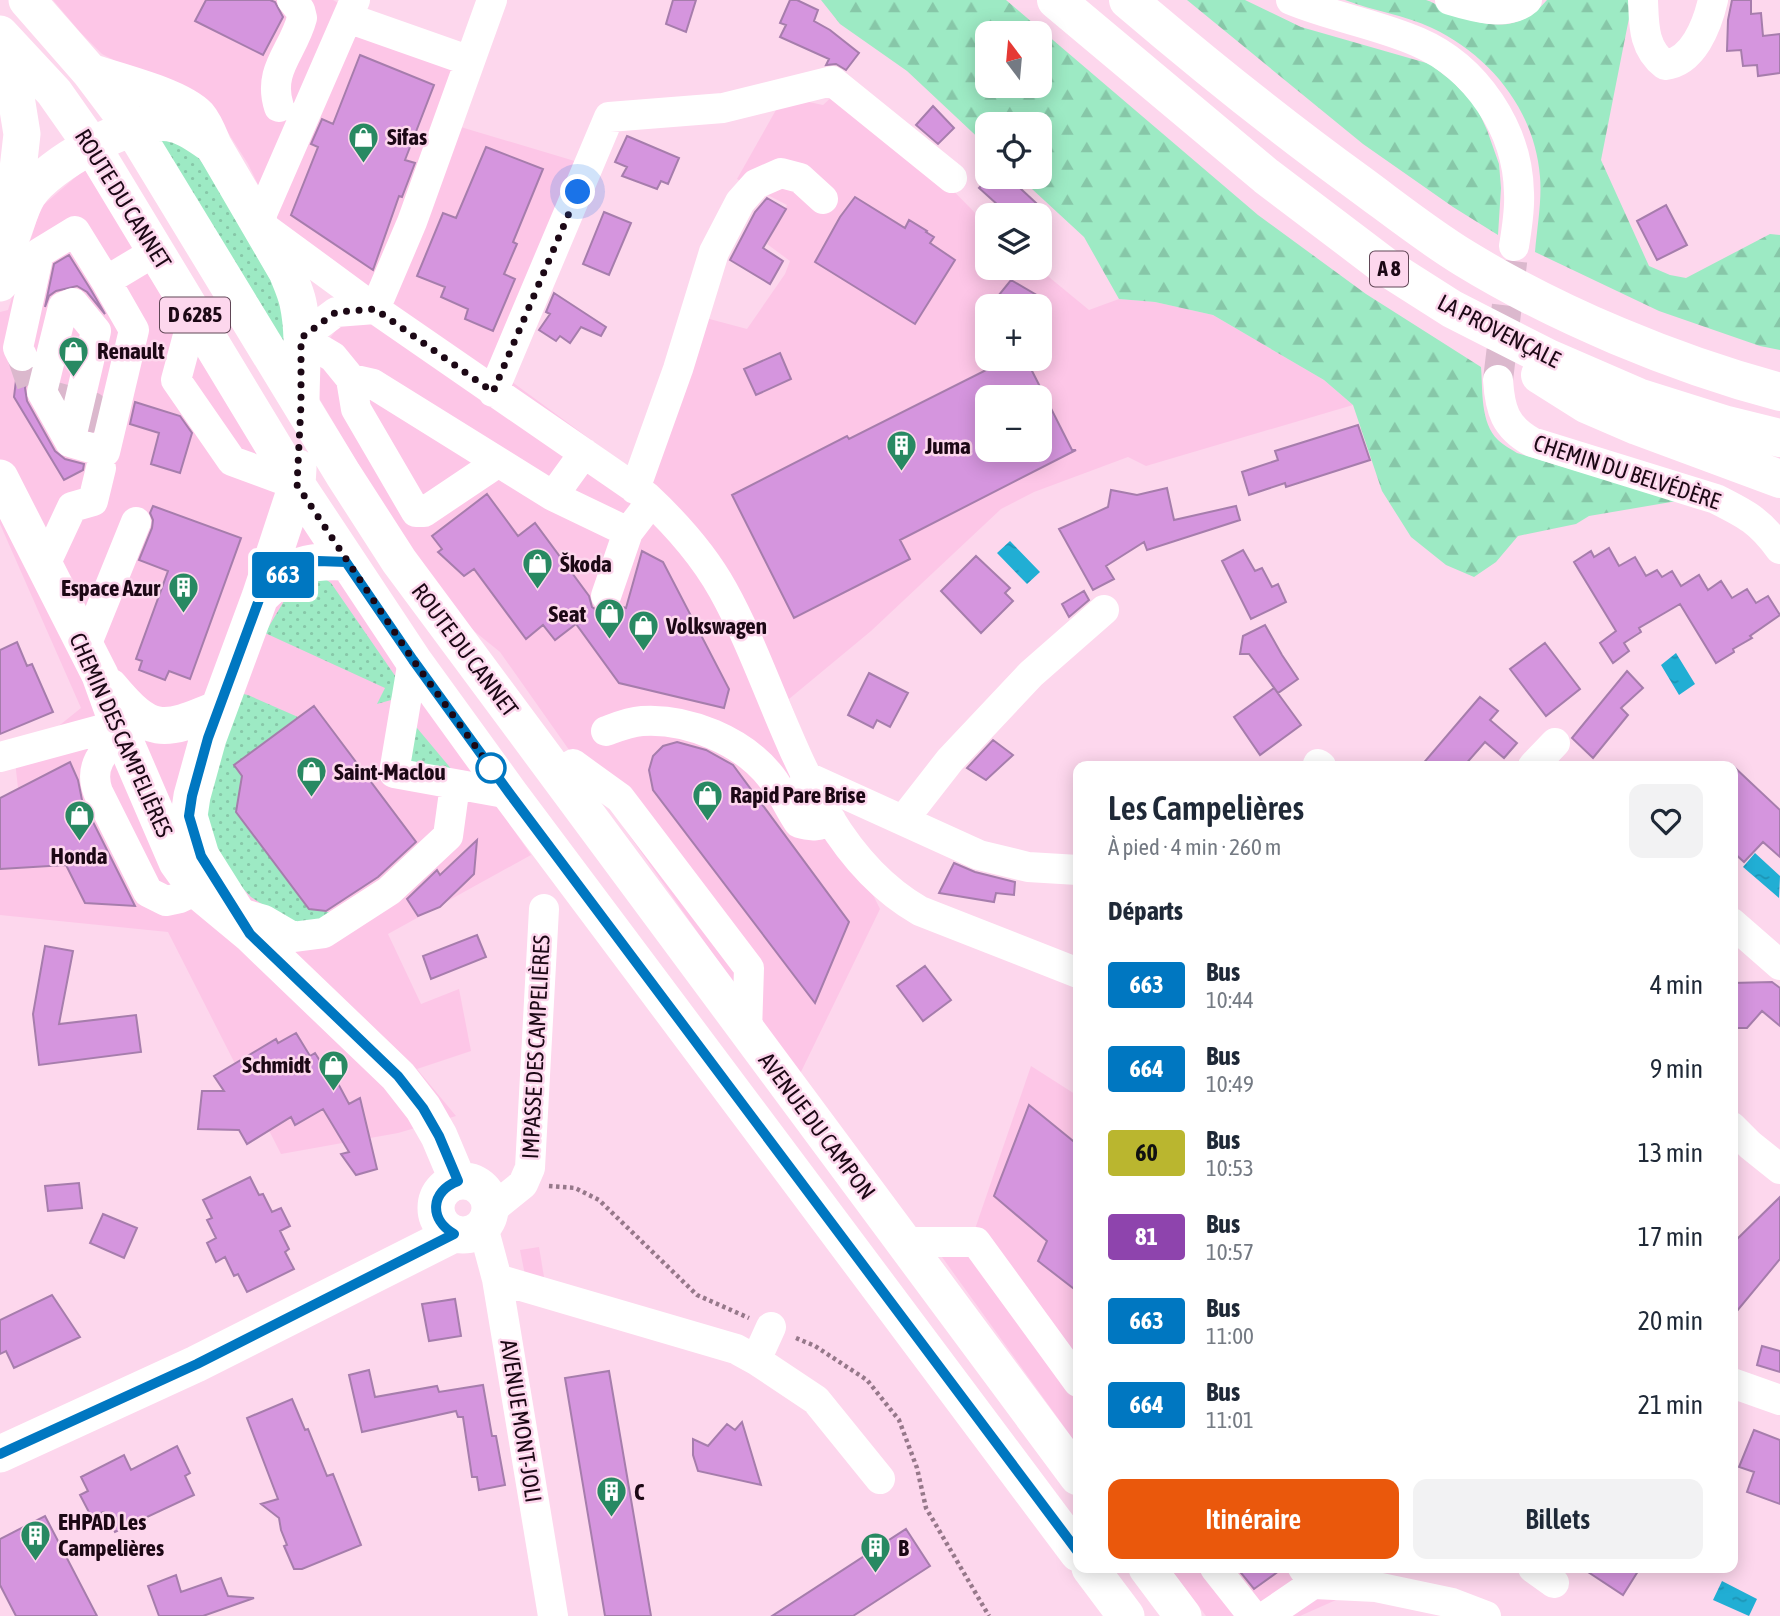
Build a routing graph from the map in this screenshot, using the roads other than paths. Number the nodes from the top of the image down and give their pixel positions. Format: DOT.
graph roads {
  1 [pos="27,0"];
  2 [pos="292,0"];
  3 [pos="492,0"];
  4 [pos="1056,0"];
  5 [pos="1128,0"];
  6 [pos="1291,0"];
  7 [pos="1450,0"];
  8 [pos="1527,0"];
  9 [pos="1643,0"];
  10 [pos="1713,0"];
  11 [pos="352,9"];
  12 [pos="0,34"];
  13 [pos="470,61"];
  14 [pos="0,65"];
  15 [pos="90,72"];
  16 [pos="279,107"];
  17 [pos="133,129"];
  18 [pos="213,145"];
  19 [pos="92,146"];
  20 [pos="952,178"];
  21 [pos="822,199"];
  22 [pos="258,223"];
  23 [pos="10,240"];
  24 [pos="1514,246"];
  25 [pos="156,251"];
  26 [pos="106,281"];
  27 [pos="0,283"];
  28 [pos="375,309"];
  29 [pos="1452,309"];
  30 [pos="194,313"];
  31 [pos="301,338"];
  32 [pos="22,356"];
  33 [pos="351,379"];
  34 [pos="1498,380"];
  35 [pos="493,392"];
  36 [pos="1780,392"];
  37 [pos="301,404"];
  38 [pos="1780,438"];
  39 [pos="70,442"];
  40 [pos="584,453"];
  41 [pos="497,463"];
  42 [pos="101,468"];
  43 [pos="0,478"];
  44 [pos="1780,478"];
  45 [pos="297,485"];
  46 [pos="643,495"];
  47 [pos="552,496"];
  48 [pos="136,522"];
  49 [pos="628,532"];
  50 [pos="1780,549"];
  51 [pos="346,562"];
  52 [pos="44,567"];
  53 [pos="606,596"];
  54 [pos="260,597"];
  55 [pos="1104,610"];
  56 [pos="413,660"];
  57 [pos="92,662"];
  58 [pos="218,709"];
  59 [pos="120,731"];
  60 [pos="606,731"];
  61 [pos="1555,743"];
  62 [pos="0,757"];
  63 [pos="1538,761"];
  64 [pos="558,775"];
  65 [pos="806,776"];
  66 [pos="455,785"];
  67 [pos="510,794"];
  68 [pos="904,819"];
  69 [pos="831,820"];
  70 [pos="562,860"];
  71 [pos="1073,870"];
  72 [pos="544,909"];
  73 [pos="243,923"];
  74 [pos="1738,928"];
  75 [pos="1780,965"];
  76 [pos="1073,971"];
  77 [pos="1738,1133"];
  78 [pos="1780,1169"];
  79 [pos="458,1181"];
  80 [pos="476,1224"];
  81 [pos="904,1242"];
  82 [pos="497,1279"];
  83 [pos="771,1327"];
  84 [pos="756,1360"];
  85 [pos="1073,1375"];
  86 [pos="1738,1385"];
  87 [pos="1780,1400"];
  88 [pos="0,1454"];
  89 [pos="1073,1470"];
  90 [pos="880,1479"];
  91 [pos="1073,1546"];
  92 [pos="1094,1573"];
  93 [pos="1151,1573"];
  94 [pos="1219,1573"];
  95 [pos="1317,1573"];
  96 [pos="553,1616"];
  97 [pos="1126,1616"];
  98 [pos="1184,1616"];
  99 [pos="1253,1616"];
  100 [pos="1265,1616"];
  101 [pos="1486,1616"];
  1 -- 15 [label="main road, ROUTE DU CANNET / D 6285"];
  2 -- 16 [label="street"];
  3 -- 13 [label="street"];
  4 -- 29 [label="highway, LA PROVENÇALE / A 8"];
  5 -- 36 [label="highway, LA PROVENÇALE / A 8"];
  6 -- 24 [label="street"];
  7 -- 8 [label="street"];
  9 -- 10 [label="street"];
  11 -- 13 [label="street"];
  11 -- 22 [label="street"];
  12 -- 19 [label="main road, ROUTE DU CANNET / D 6285"];
  13 -- 28 [label="street"];
  14 -- 23 [label="main road"];
  15 -- 17 [label="main road, ROUTE DU CANNET / D 6285"];
  15 -- 18 [label="main road, CHEMIN DES CAMPELIÈRES"];
  17 -- 18 [label="main road"];
  17 -- 19 [label="main road"];
  17 -- 37 [label="main road, ROUTE DU CANNET / D 6285"];
  18 -- 22 [label="main road, CHEMIN DES CAMPELIÈRES"];
  19 -- 23 [label="main road"];
  19 -- 25 [label="main road, ROUTE DU CANNET / D 6285"];
  20 -- 35 [label="street"];
  21 -- 46 [label="street"];
  22 -- 28 [label="street"];
  22 -- 31 [label="main road, CHEMIN DES CAMPELIÈRES"];
  23 -- 27 [label="main road"];
  25 -- 26 [label="street"];
  25 -- 30 [label="main road, ROUTE DU CANNET / D 6285"];
  26 -- 32 [label="street"];
  26 -- 39 [label="street"];
  28 -- 31 [label="street"];
  28 -- 35 [label="street"];
  29 -- 38 [label="highway, LA PROVENÇALE / A 8"];
  29 -- 44 [label="highway"];
  30 -- 45 [label="main road, ROUTE DU CANNET / D 6285"];
  30 -- 45 [label="street"];
  31 -- 33 [label="street"];
  31 -- 37 [label="main road, CHEMIN DES CAMPELIÈRES"];
  33 -- 41 [label="street"];
  33 -- 41 [label="street"];
  34 -- 50 [label="street, CHEMIN DU BELVÉDÈRE"];
  35 -- 40 [label="street"];
  37 -- 45 [label="main road, CHEMIN DES CAMPELIÈRES"];
  37 -- 64 [label="main road, ROUTE DU CANNET / D 6285"];
  40 -- 46 [label="street"];
  40 -- 47 [label="street"];
  41 -- 47 [label="street"];
  42 -- 52 [label="street"];
  43 -- 52 [label="main road, CHEMIN DES CAMPELIÈRES"];
  45 -- 51 [label="main road, ROUTE DU CANNET / D 6285"];
  45 -- 54 [label="main road, CHEMIN DES CAMPELIÈRES"];
  46 -- 49 [label="street"];
  46 -- 65 [label="street"];
  47 -- 49 [label="street"];
  48 -- 57 [label="street"];
  49 -- 53 [label="street"];
  51 -- 54 [label="main road"];
  51 -- 56 [label="main road, ROUTE DU CANNET / D 6285"];
  52 -- 57 [label="main road, CHEMIN DES CAMPELIÈRES"];
  54 -- 58 [label="main road, CHEMIN DES CAMPELIÈRES"];
  55 -- 68 [label="street"];
  56 -- 66 [label="street"];
  56 -- 67 [label="main road, ROUTE DU CANNET / D 6285"];
  57 -- 58 [label="main road"];
  57 -- 59 [label="main road, CHEMIN DES CAMPELIÈRES"];
  58 -- 73 [label="main road, CHEMIN DES CAMPELIÈRES"];
  59 -- 62 [label="street"];
  59 -- 73 [label="main road, CHEMIN DES CAMPELIÈRES"];
  60 -- 69 [label="street"];
  61 -- 63 [label="street"];
  64 -- 81 [label="main road, AVENUE DU CAMPON / D 6285"];
  65 -- 68 [label="street"];
  65 -- 69 [label="street"];
  66 -- 67 [label="street"];
  66 -- 73 [label="street"];
  67 -- 70 [label="main road, ROUTE DU CANNET / D 6285"];
  68 -- 71 [label="street"];
  69 -- 76 [label="street"];
  70 -- 91 [label="main road, AVENUE DU CAMPON / D 6285"];
  72 -- 80 [label="street, IMPASSE DES CAMPELIÈRES"];
  73 -- 79 [label="main road, CHEMIN DES CAMPELIÈRES"];
  74 -- 75 [label="street"];
  77 -- 78 [label="street"];
  79 -- 80 [label="main road"];
  79 -- 80 [label="main road"];
  80 -- 82 [label="street, AVENUE MONT-JOLI"];
  80 -- 88 [label="main road"];
  81 -- 85 [label="street"];
  81 -- 89 [label="main road, AVENUE DU CAMPON / D 6285"];
  82 -- 84 [label="street"];
  82 -- 96 [label="street, AVENUE MONT-JOLI"];
  83 -- 84 [label="street"];
  84 -- 90 [label="street"];
  86 -- 87 [label="street"];
  92 -- 97 [label="main road"];
  93 -- 98 [label="main road"];
  94 -- 99 [label="street"];
  95 -- 100 [label="street"];
  95 -- 101 [label="street"];
}
